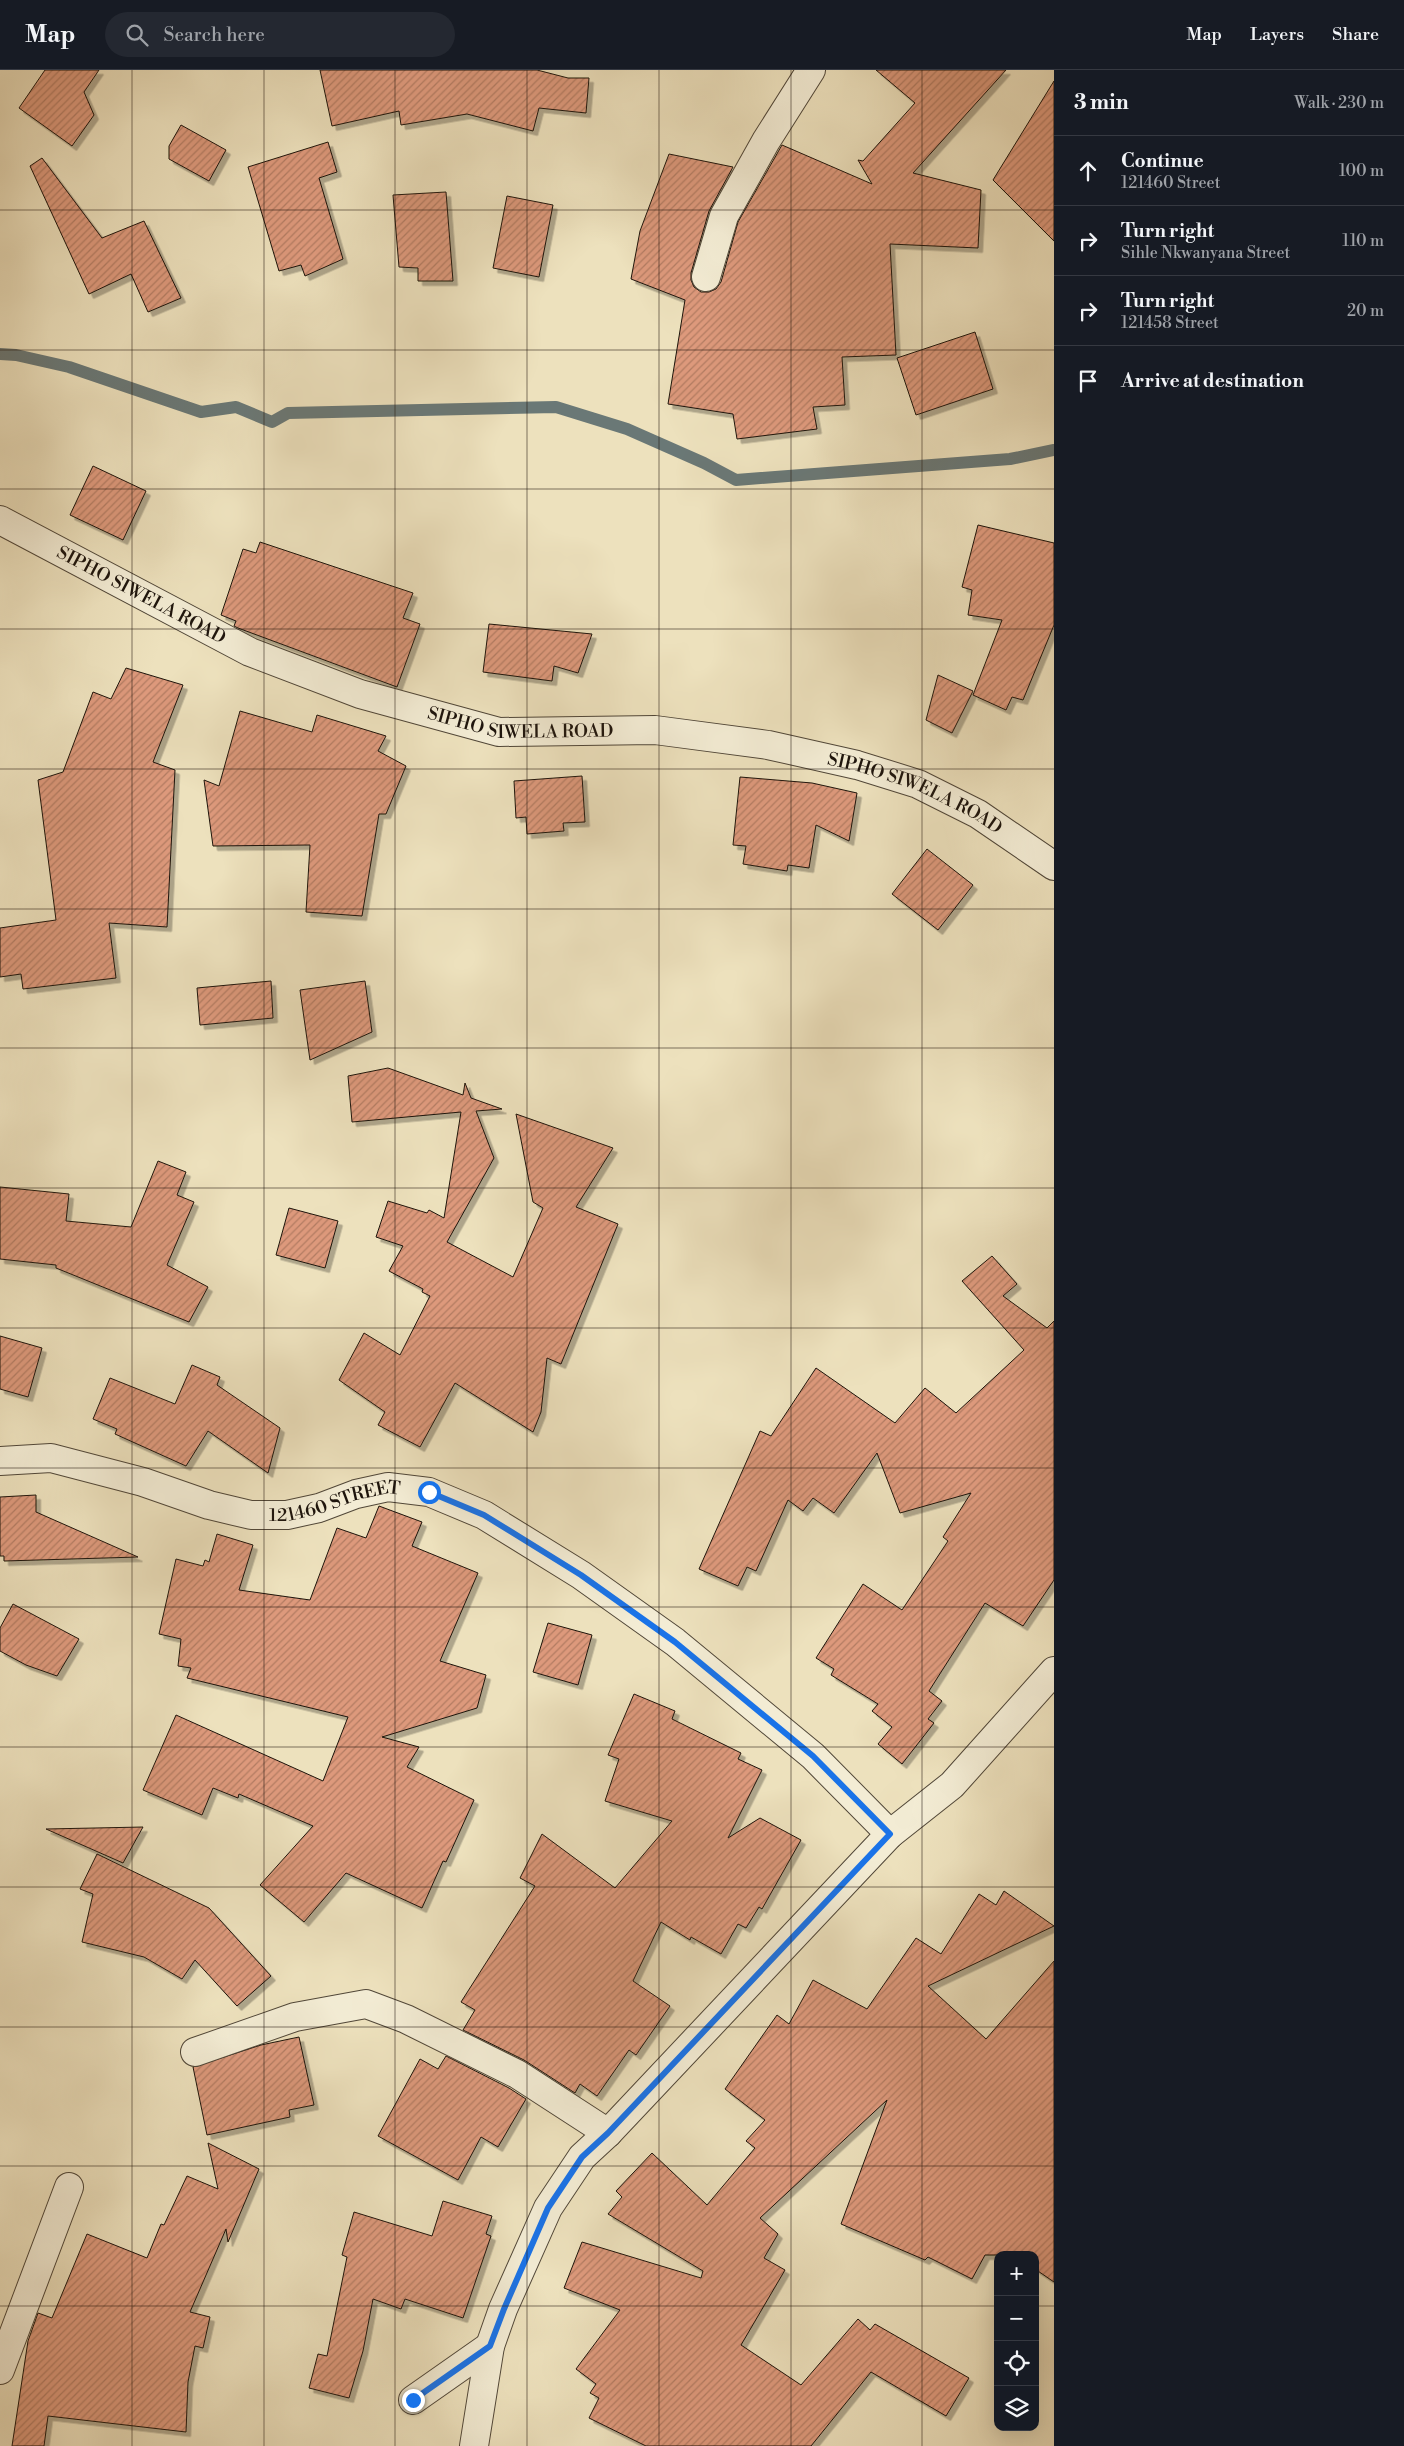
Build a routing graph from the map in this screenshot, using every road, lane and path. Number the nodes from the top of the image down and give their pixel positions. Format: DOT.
graph roads {
  1 [pos="811,70"];
  2 [pos="706,277"];
  3 [pos="0,520"];
  4 [pos="1054,866"];
  5 [pos="0,1461"];
  6 [pos="1054,1671"];
  7 [pos="890,1834"];
  8 [pos="195,2052"];
  9 [pos="608,2133"];
  10 [pos="69,2187"];
  11 [pos="490,2346"];
  12 [pos="0,2370"];
  13 [pos="413,2400"];
  14 [pos="474,2446"];
  1 -- 2 [label="street"];
  3 -- 4 [label="street, SIPHO SIWELA ROAD"];
  5 -- 7 [label="street, 121460 STREET"];
  6 -- 7 [label="street"];
  7 -- 9 [label="street"];
  8 -- 9 [label="street"];
  9 -- 11 [label="street"];
  10 -- 12 [label="street"];
  11 -- 13 [label="street"];
  11 -- 14 [label="street"];
}
